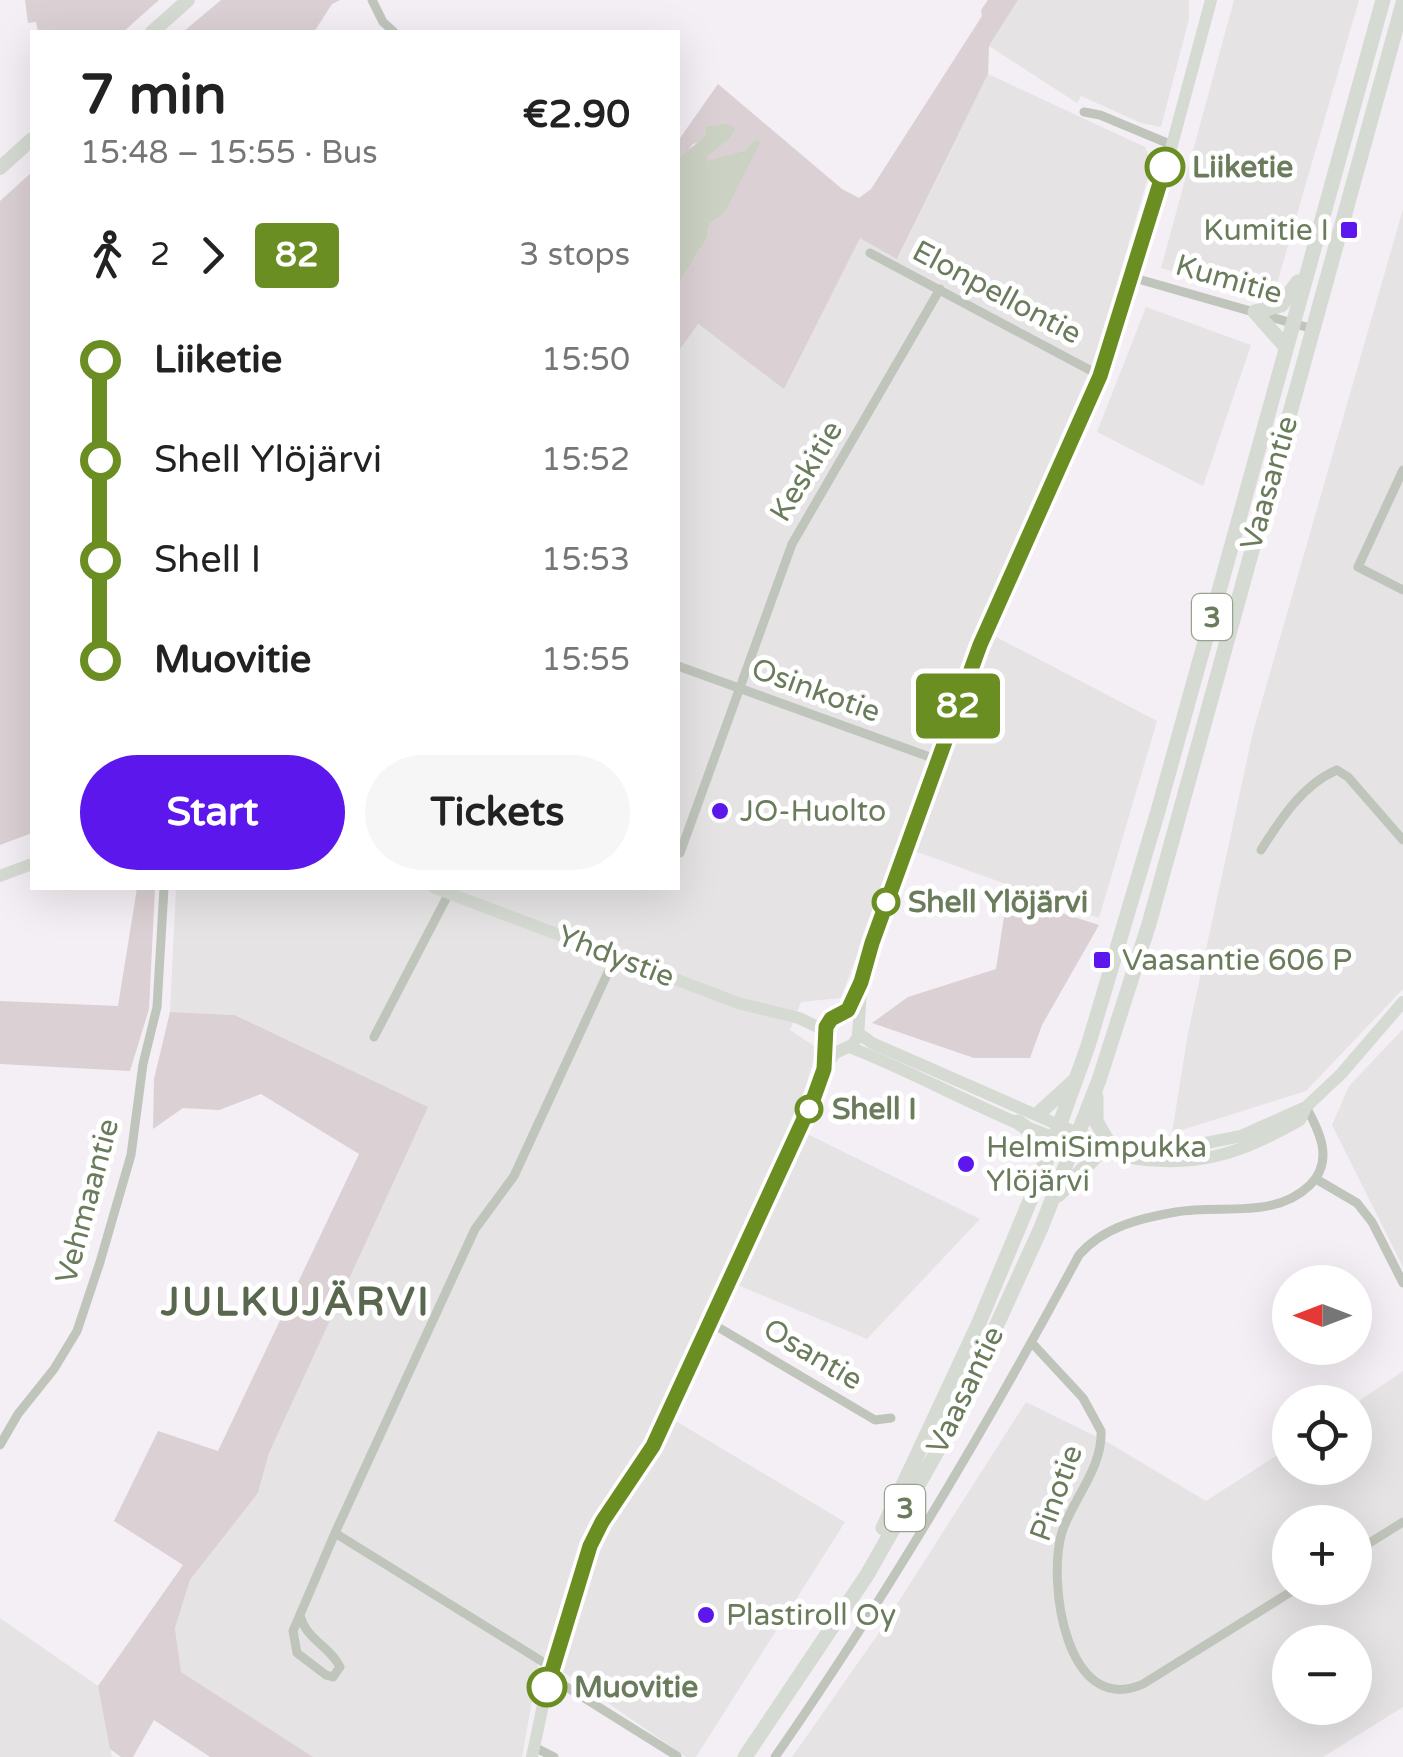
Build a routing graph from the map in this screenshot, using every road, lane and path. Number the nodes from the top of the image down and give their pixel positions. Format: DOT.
graph roads {
  1 [pos="188,0"];
  2 [pos="372,0"];
  3 [pos="1200,0"];
  4 [pos="1210,0"];
  5 [pos="1383,0"];
  6 [pos="1403,3"];
  7 [pos="1202,23"];
  8 [pos="154,30"];
  9 [pos="392,30"];
  10 [pos="1084,112"];
  11 [pos="30,141"];
  12 [pos="1172,145"];
  13 [pos="0,168"];
  14 [pos="1311,251"];
  15 [pos="870,253"];
  16 [pos="1131,277"];
  17 [pos="940,289"];
  18 [pos="1255,312"];
  19 [pos="1293,323"];
  20 [pos="1312,329"];
  21 [pos="1286,347"];
  22 [pos="1100,376"];
  23 [pos="1403,470"];
  24 [pos="1403,590"];
  25 [pos="680,667"];
  26 [pos="740,690"];
  27 [pos="938,760"];
  28 [pos="1403,840"];
  29 [pos="1260,850"];
  30 [pos="680,853"];
  31 [pos="30,865"];
  32 [pos="0,876"];
  33 [pos="164,890"];
  34 [pos="442,890"];
  35 [pos="616,955"];
  36 [pos="861,982"];
  37 [pos="1403,1002"];
  38 [pos="840,1016"];
  39 [pos="799,1018"];
  40 [pos="858,1030"];
  41 [pos="826,1035"];
  42 [pos="374,1037"];
  43 [pos="845,1048"];
  44 [pos="824,1069"];
  45 [pos="1079,1075"];
  46 [pos="1098,1080"];
  47 [pos="1306,1106"];
  48 [pos="1038,1114"];
  49 [pos="1018,1122"];
  50 [pos="1059,1130"];
  51 [pos="1075,1138"];
  52 [pos="1104,1148"];
  53 [pos="1045,1165"];
  54 [pos="1316,1179"];
  55 [pos="1050,1206"];
  56 [pos="1403,1284"];
  57 [pos="711,1323"];
  58 [pos="1032,1343"];
  59 [pos="891,1418"];
  60 [pos="0,1445"];
  61 [pos="1403,1522"];
  62 [pos="335,1532"];
  63 [pos="1372,1541"];
  64 [pos="1272,1604"];
  65 [pos="300,1615"];
  66 [pos="833,1625"];
  67 [pos="550,1671"];
  68 [pos="533,1752"];
  69 [pos="677,1756"];
  70 [pos="554,1757"];
  71 [pos="745,1757"];
  72 [pos="775,1757"];
  1 -- 8 [label="main road"];
  2 -- 9 [label="street"];
  3 -- 7 [label="main road"];
  4 -- 7 [label="main road"];
  5 -- 14 [label="highway, Vaasantie / 3"];
  6 -- 20 [label="highway, Vaasantie / 3"];
  7 -- 12 [label="main road"];
  10 -- 12 [label="street"];
  11 -- 13 [label="main road"];
  12 -- 16 [label="main road"];
  14 -- 18 [label="highway"];
  14 -- 19 [label="highway, Vaasantie / 3"];
  15 -- 17 [label="street, Elonpellontie"];
  16 -- 18 [label="street, Kumitie"];
  16 -- 22 [label="main road"];
  17 -- 22 [label="street, Elonpellontie"];
  17 -- 26 [label="street, Keskitie"];
  18 -- 19 [label="street, Kumitie"];
  18 -- 21 [label="highway"];
  19 -- 20 [label="street, Kumitie"];
  19 -- 21 [label="highway, Vaasantie / 3"];
  20 -- 46 [label="highway, Vaasantie / 3"];
  21 -- 45 [label="highway, Vaasantie / 3"];
  22 -- 27 [label="main road"];
  23 -- 24 [label="street"];
  25 -- 26 [label="street, Osinkotie"];
  26 -- 27 [label="street, Osinkotie"];
  26 -- 30 [label="street, Keskitie"];
  27 -- 36 [label="main road"];
  28 -- 29 [label="street"];
  31 -- 32 [label="main road"];
  33 -- 60 [label="street, Vehmaantie"];
  34 -- 35 [label="main road, Yhdystie"];
  34 -- 42 [label="street"];
  35 -- 39 [label="main road, Yhdystie"];
  35 -- 62 [label="street"];
  36 -- 38 [label="main road"];
  36 -- 40 [label="main road"];
  37 -- 47 [label="main road"];
  38 -- 39 [label="main road, Yhdystie"];
  38 -- 40 [label="main road"];
  38 -- 41 [label="main road"];
  39 -- 41 [label="main road, Yhdystie"];
  40 -- 43 [label="main road"];
  40 -- 48 [label="main road"];
  41 -- 43 [label="main road"];
  41 -- 44 [label="main road"];
  43 -- 44 [label="main road"];
  43 -- 49 [label="main road"];
  44 -- 57 [label="main road"];
  45 -- 48 [label="highway"];
  45 -- 50 [label="highway, Vaasantie / 3"];
  46 -- 51 [label="highway, Vaasantie / 3"];
  46 -- 52 [label="highway"];
  47 -- 52 [label="main road"];
  47 -- 54 [label="street"];
  48 -- 50 [label="main road"];
  49 -- 50 [label="main road"];
  49 -- 53 [label="highway"];
  50 -- 51 [label="main road"];
  50 -- 53 [label="highway, Vaasantie / 3"];
  51 -- 52 [label="main road"];
  51 -- 55 [label="highway, Vaasantie / 3"];
  52 -- 55 [label="highway"];
  53 -- 66 [label="highway, Vaasantie / 3"];
  54 -- 56 [label="street"];
  54 -- 58 [label="street"];
  55 -- 66 [label="highway, Vaasantie / 3"];
  57 -- 59 [label="street, Osantie"];
  57 -- 67 [label="main road"];
  58 -- 64 [label="street, Pinotie"];
  58 -- 72 [label="street"];
  61 -- 63 [label="street"];
  62 -- 65 [label="street"];
  62 -- 67 [label="street"];
  65 -- 65 [label="street"];
  66 -- 71 [label="highway, Vaasantie / 3"];
  67 -- 68 [label="main road"];
  67 -- 69 [label="street"];
  68 -- 70 [label="street"];
}
